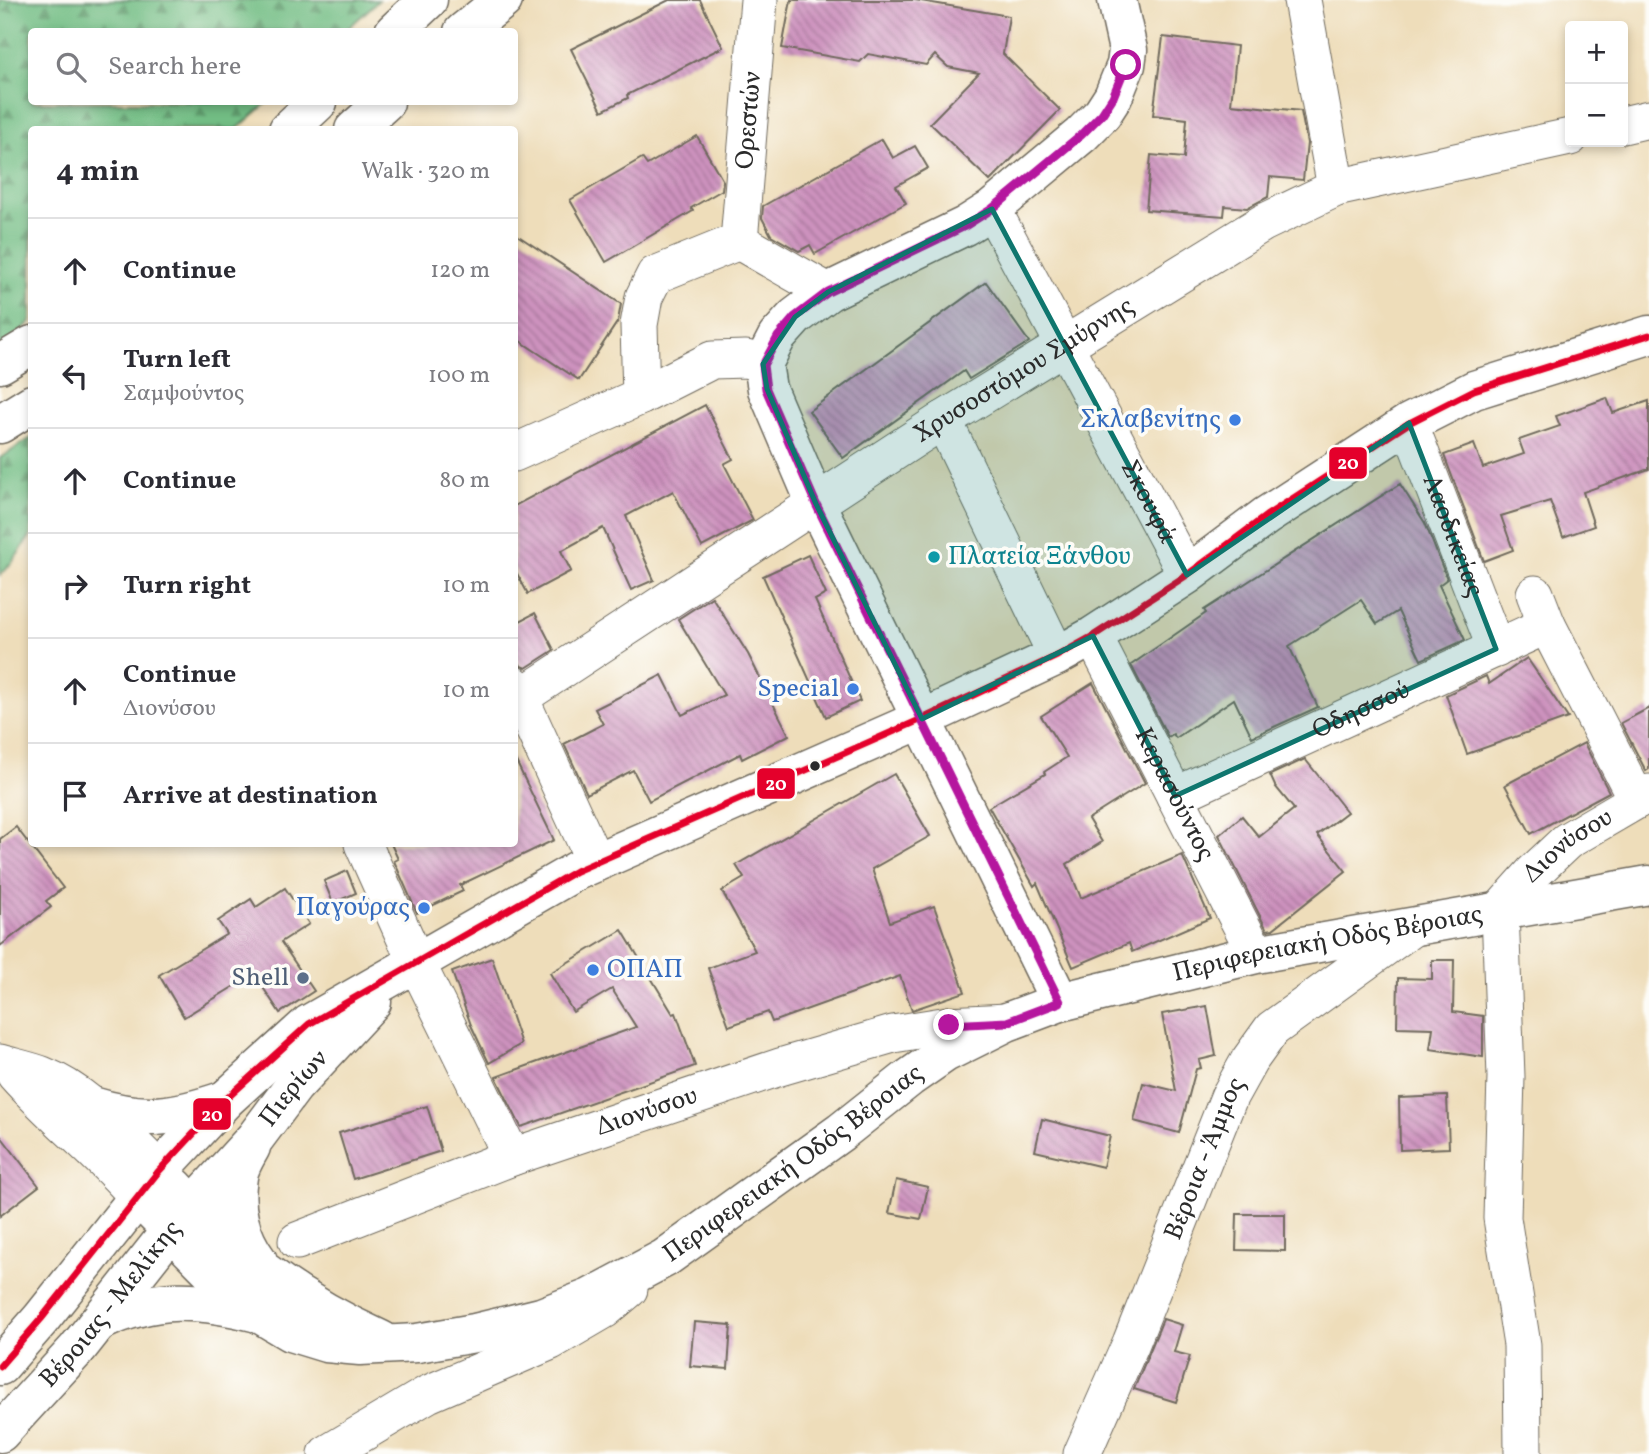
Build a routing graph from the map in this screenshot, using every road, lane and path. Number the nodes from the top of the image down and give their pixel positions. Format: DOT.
graph roads {
  1 [pos="428,0"];
  2 [pos="503,0"];
  3 [pos="759,0"];
  4 [pos="1117,0"];
  5 [pos="1302,0"];
  6 [pos="398,28"];
  7 [pos="468,28"];
  8 [pos="315,105"];
  9 [pos="382,105"];
  10 [pos="1649,119"];
  11 [pos="1628,124"];
  12 [pos="292,126"];
  13 [pos="358,126"];
  14 [pos="1565,138"];
  15 [pos="1336,188"];
  16 [pos="992,209"];
  17 [pos="739,241"];
  18 [pos="828,292"];
  19 [pos="1649,335"];
  20 [pos="1062,345"];
  21 [pos="28,347"];
  22 [pos="0,364"];
  23 [pos="763,365"];
  24 [pos="641,396"];
  25 [pos="28,406"];
  26 [pos="943,420"];
  27 [pos="1409,422"];
  28 [pos="0,424"];
  29 [pos="518,451"];
  30 [pos="816,504"];
  31 [pos="1187,575"];
  32 [pos="1093,636"];
  33 [pos="1496,649"];
  34 [pos="1057,656"];
  35 [pos="518,691"];
  36 [pos="518,694"];
  37 [pos="922,719"];
  38 [pos="1175,796"];
  39 [pos="1643,796"];
  40 [pos="364,847"];
  41 [pos="595,862"];
  42 [pos="1649,885"];
  43 [pos="1500,910"];
  44 [pos="1413,927"];
  45 [pos="1256,954"];
  46 [pos="406,968"];
  47 [pos="1060,1002"];
  48 [pos="1007,1022"];
  49 [pos="4,1064"];
  50 [pos="225,1100"];
  51 [pos="92,1106"];
  52 [pos="255,1138"];
  53 [pos="512,1157"];
  54 [pos="148,1183"];
  55 [pos="181,1217"];
  56 [pos="297,1241"];
  57 [pos="665,1258"];
  58 [pos="270,1276"];
  59 [pos="260,1314"];
  60 [pos="97,1323"];
  61 [pos="389,1344"];
  62 [pos="0,1366"];
  63 [pos="0,1433"];
  64 [pos="327,1454"];
  65 [pos="1082,1454"];
  66 [pos="1523,1454"];
  1 -- 6 [label="main road"];
  2 -- 7 [label="main road"];
  3 -- 17 [label="street, Ορεστών"];
  4 -- 16 [label="main road"];
  5 -- 15 [label="street"];
  8 -- 12 [label="main road"];
  9 -- 13 [label="main road"];
  10 -- 11 [label="street"];
  14 -- 15 [label="street, Χρυσοστόμου Σμύρνης"];
  15 -- 20 [label="street, Χρυσοστόμου Σμύρνης"];
  16 -- 18 [label="main road"];
  16 -- 20 [label="street, Σκουφά"];
  17 -- 18 [label="street"];
  17 -- 24 [label="street"];
  18 -- 23 [label="main road"];
  19 -- 27 [label="main road, Πιερίων"];
  20 -- 26 [label="street, Χρυσοστόμου Σμύρνης"];
  20 -- 31 [label="street, Σκουφά"];
  21 -- 22 [label="main road"];
  23 -- 24 [label="street"];
  23 -- 30 [label="main road"];
  24 -- 29 [label="street"];
  25 -- 28 [label="main road"];
  26 -- 30 [label="street, Χρυσοστόμου Σμύρνης"];
  26 -- 34 [label="street"];
  27 -- 31 [label="main road, Πιερίων"];
  27 -- 33 [label="street, Λαοδικείας"];
  30 -- 35 [label="street, Χρυσοστόμου Σμύρνης"];
  30 -- 37 [label="main road"];
  31 -- 32 [label="main road, Πιερίων"];
  32 -- 34 [label="main road, Πιερίων"];
  32 -- 38 [label="street, Κερασούντος"];
  33 -- 38 [label="street, Οδησσού"];
  33 -- 39 [label="street, Οδησσού"];
  34 -- 37 [label="main road, Πιερίων"];
  36 -- 41 [label="street"];
  37 -- 41 [label="main road, Πιερίων"];
  37 -- 47 [label="main road"];
  38 -- 45 [label="street, Κερασούντος"];
  39 -- 43 [label="street, Διονύσου"];
  40 -- 46 [label="street"];
  41 -- 46 [label="main road, Πιερίων"];
  42 -- 43 [label="main road, Περιφερειακή Οδός Βέροιας"];
  43 -- 44 [label="main road, Περιφερειακή Οδός Βέροιας"];
  43 -- 66 [label="street"];
  44 -- 45 [label="main road, Περιφερειακή Οδός Βέροιας"];
  44 -- 65 [label="street, Βέροια - Άμμος"];
  45 -- 47 [label="main road, Περιφερειακή Οδός Βέροιας"];
  46 -- 50 [label="main road, Πιερίων"];
  46 -- 52 [label="main road, Πιερίων"];
  46 -- 53 [label="street"];
  47 -- 48 [label="main road, Περιφερειακή Οδός Βέροιας"];
  48 -- 53 [label="street, Διονύσου"];
  48 -- 57 [label="main road, Περιφερειακή Οδός Βέροιας"];
  49 -- 51 [label="street"];
  49 -- 54 [label="street"];
  50 -- 51 [label="main road"];
  50 -- 54 [label="main road, Πιερίων"];
  51 -- 54 [label="street"];
  52 -- 55 [label="main road, Πιερίων"];
  52 -- 58 [label="main road"];
  53 -- 56 [label="street, Διονύσου"];
  54 -- 55 [label="main road, Περιφερειακή Οδός Βέροιας"];
  54 -- 62 [label="main road, Βέροιας - Μελίκης"];
  55 -- 58 [label="main road, Περιφερειακή Οδός Βέροιας"];
  55 -- 59 [label="main road, Περιφερειακή Οδός Βέροιας"];
  55 -- 60 [label="main road, Βέροιας - Μελίκης"];
  57 -- 61 [label="main road, Περιφερειακή Οδός Βέροιας"];
  57 -- 64 [label="street"];
  58 -- 61 [label="main road, Περιφερειακή Οδός Βέροιας"];
  59 -- 60 [label="main road"];
  59 -- 61 [label="main road, Περιφερειακή Οδός Βέροιας"];
  60 -- 63 [label="main road, Βέροιας - Μελίκης"];
}
